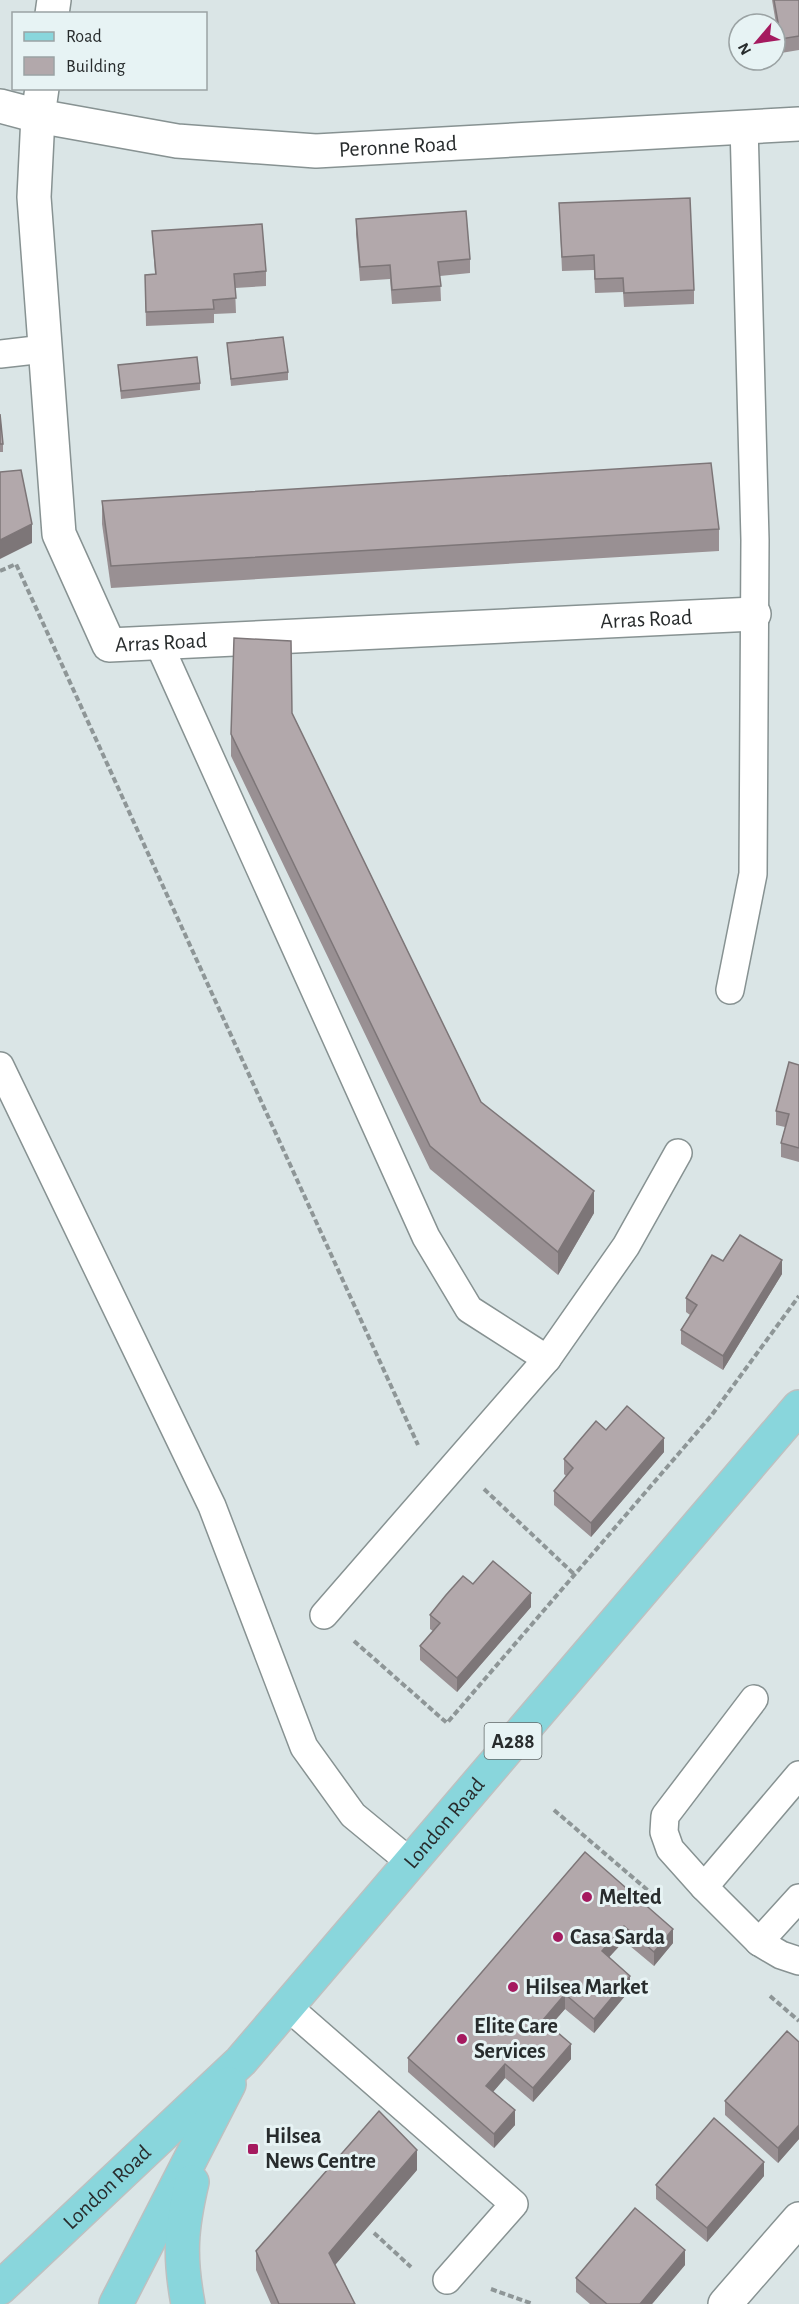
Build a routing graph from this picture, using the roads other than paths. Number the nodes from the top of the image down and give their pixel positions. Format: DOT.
graph roads {
  1 [pos="40,102"];
  2 [pos="0,106"];
  3 [pos="799,124"];
  4 [pos="744,125"];
  5 [pos="44,349"];
  6 [pos="0,354"];
  7 [pos="754,614"];
  8 [pos="158,642"];
  9 [pos="730,990"];
  10 [pos="0,1066"];
  11 [pos="678,1153"];
  12 [pos="547,1359"];
  13 [pos="795,1410"];
  14 [pos="324,1615"];
  15 [pos="754,1699"];
  16 [pos="799,1774"];
  17 [pos="410,1862"];
  18 [pos="704,1887"];
  19 [pos="799,1898"];
  20 [pos="759,1942"];
  21 [pos="799,1961"];
  22 [pos="287,2006"];
  23 [pos="241,2061"];
  24 [pos="799,2219"];
  25 [pos="447,2280"];
  26 [pos="0,2288"];
  27 [pos="116,2304"];
  28 [pos="188,2304"];
  29 [pos="725,2304"];
  1 -- 2 [label="street, Peronne Road"];
  1 -- 4 [label="street, Peronne Road"];
  1 -- 5 [label="street, Arras Road"];
  3 -- 4 [label="street, Peronne Road"];
  4 -- 7 [label="lane"];
  5 -- 6 [label="lane"];
  5 -- 8 [label="street, Arras Road"];
  7 -- 8 [label="street, Arras Road"];
  7 -- 9 [label="lane"];
  8 -- 12 [label="lane"];
  10 -- 17 [label="lane"];
  11 -- 12 [label="lane"];
  12 -- 14 [label="lane"];
  13 -- 17 [label="main road, London Road / A288"];
  15 -- 18 [label="lane"];
  16 -- 18 [label="lane"];
  17 -- 22 [label="main road, London Road / A288"];
  18 -- 20 [label="lane"];
  19 -- 20 [label="lane"];
  20 -- 21 [label="lane"];
  22 -- 23 [label="main road, London Road / A288"];
  22 -- 25 [label="lane"];
  23 -- 26 [label="main road, London Road"];
  23 -- 27 [label="main road, London Road"];
  23 -- 28 [label="main road, London Road"];
  24 -- 29 [label="street"];
}
